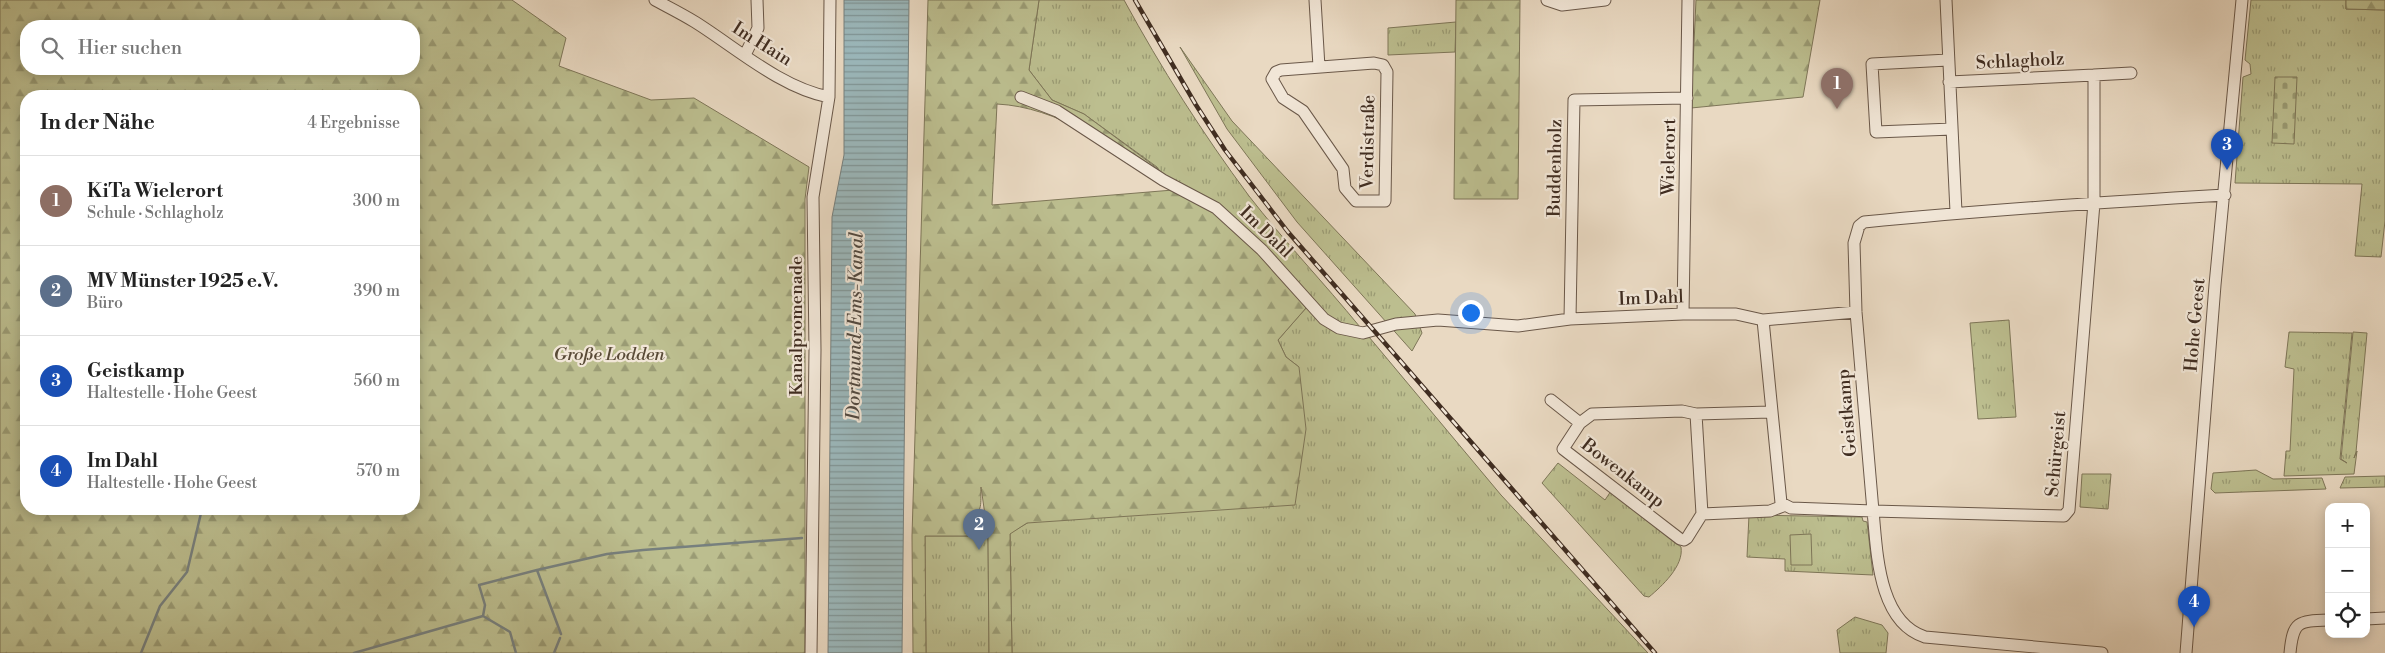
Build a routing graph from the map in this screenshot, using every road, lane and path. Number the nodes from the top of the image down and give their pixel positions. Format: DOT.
graph roads {
  1 [pos="655,0"];
  2 [pos="758,0"];
  3 [pos="830,0"];
  4 [pos="1315,0"];
  5 [pos="1547,0"];
  6 [pos="1605,0"];
  7 [pos="1688,0"];
  8 [pos="1946,0"];
  9 [pos="2242,0"];
  10 [pos="745,55"];
  11 [pos="1948,60"];
  12 [pos="1320,67"];
  13 [pos="2131,73"];
  14 [pos="2094,75"];
  15 [pos="1949,82"];
  16 [pos="828,96"];
  17 [pos="1021,97"];
  18 [pos="1687,98"];
  19 [pos="1952,129"];
  20 [pos="2225,195"];
  21 [pos="2094,203"];
  22 [pos="1956,212"];
  23 [pos="1856,312"];
  24 [pos="1683,314"];
  25 [pos="1570,319"];
  26 [pos="1763,320"];
  27 [pos="1551,400"];
  28 [pos="1771,412"];
  29 [pos="1696,414"];
  30 [pos="1580,423"];
  31 [pos="1783,506"];
  32 [pos="1873,511"];
  33 [pos="1702,514"];
  34 [pos="2370,618"];
  35 [pos="2385,618"];
  36 [pos="2325,620"];
  37 [pos="811,653"];
  38 [pos="2102,653"];
  39 [pos="2186,653"];
  40 [pos="2290,653"];
  1 -- 10 [label="street, Im Hain"];
  2 -- 10 [label="street"];
  3 -- 16 [label="street, Kanalpromenade"];
  4 -- 12 [label="street"];
  5 -- 6 [label="street"];
  7 -- 18 [label="street, Wielerort"];
  8 -- 11 [label="street"];
  9 -- 20 [label="street, Hohe Geest"];
  10 -- 16 [label="street, Im Hain"];
  11 -- 15 [label="street"];
  11 -- 19 [label="street"];
  12 -- 12 [label="street, Verdistraße"];
  13 -- 14 [label="street, Schlagholz"];
  14 -- 15 [label="street, Schlagholz"];
  14 -- 21 [label="street"];
  15 -- 19 [label="street"];
  16 -- 37 [label="street, Kanalpromenade"];
  17 -- 25 [label="street, Im Dahl"];
  18 -- 24 [label="street, Wielerort"];
  18 -- 25 [label="street, Buddenholz"];
  19 -- 22 [label="street"];
  20 -- 21 [label="street, Geistkamp"];
  20 -- 39 [label="street, Hohe Geest"];
  21 -- 22 [label="street, Geistkamp"];
  21 -- 32 [label="street, Schürgeist"];
  22 -- 23 [label="street, Geistkamp"];
  23 -- 26 [label="street"];
  23 -- 32 [label="street, Geistkamp"];
  24 -- 25 [label="street, Im Dahl"];
  24 -- 26 [label="street, Im Dahl"];
  26 -- 28 [label="street"];
  27 -- 30 [label="street"];
  28 -- 29 [label="street, Bowenkamp"];
  28 -- 31 [label="street"];
  29 -- 30 [label="street, Bowenkamp"];
  29 -- 33 [label="street"];
  30 -- 33 [label="street, Bowenkamp"];
  31 -- 32 [label="street"];
  31 -- 33 [label="street"];
  32 -- 38 [label="street"];
  34 -- 35 [label="street"];
  36 -- 40 [label="street"];
}
